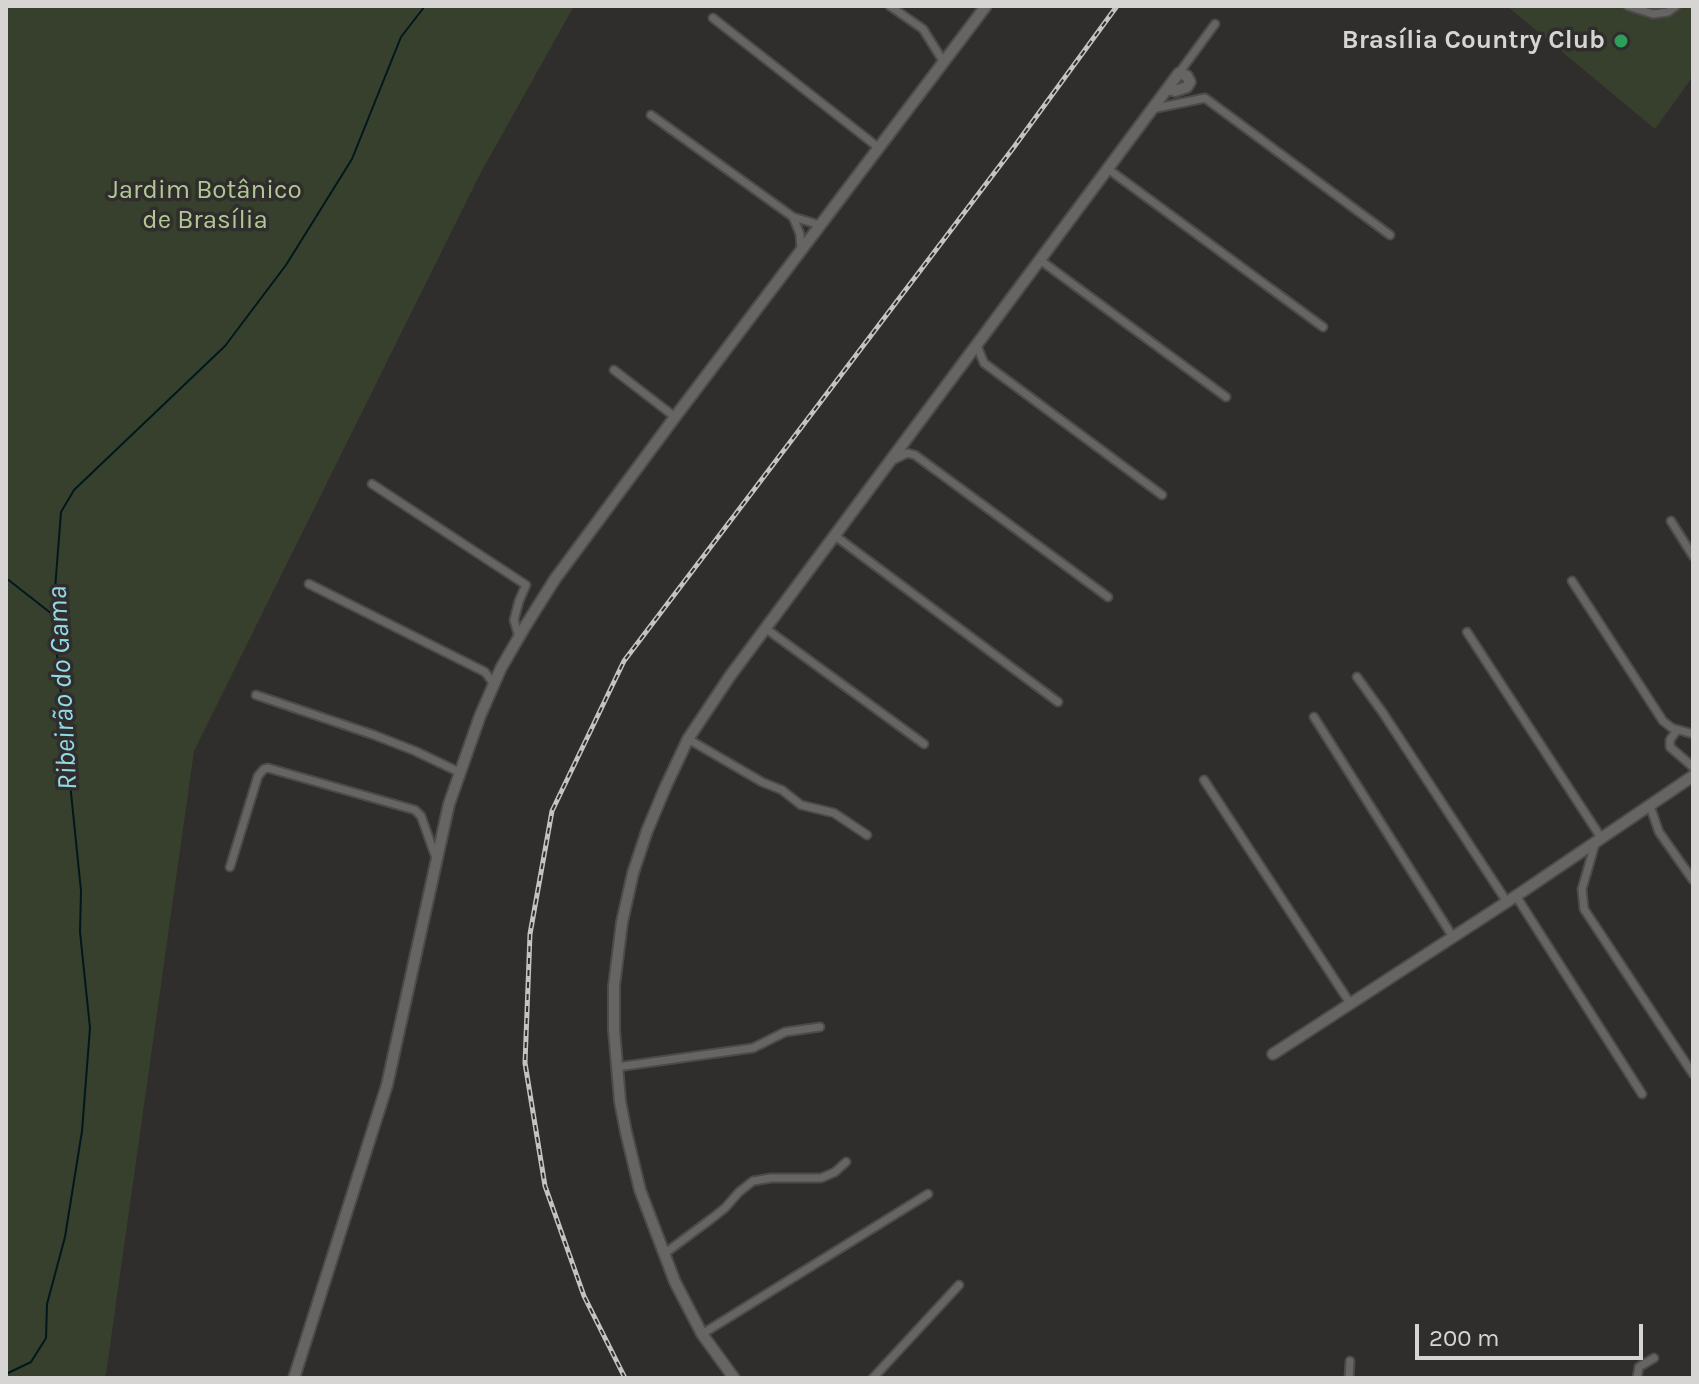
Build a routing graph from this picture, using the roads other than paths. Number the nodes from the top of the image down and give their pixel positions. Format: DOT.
graph roads {
  1 [pos="890,6"];
  2 [pos="986,6"];
  3 [pos="1628,6"];
  4 [pos="1676,6"];
  5 [pos="713,18"];
  6 [pos="1215,24"];
  7 [pos="943,61"];
  8 [pos="1179,73"];
  9 [pos="1152,109"];
  10 [pos="651,115"];
  11 [pos="879,148"];
  12 [pos="1108,169"];
  13 [pos="793,217"];
  14 [pos="820,225"];
  15 [pos="1390,235"];
  16 [pos="801,249"];
  17 [pos="1040,260"];
  18 [pos="1323,327"];
  19 [pos="977,346"];
  20 [pos="965,362"];
  21 [pos="984,363"];
  22 [pos="614,370"];
  23 [pos="1226,397"];
  24 [pos="675,417"];
  25 [pos="887,466"];
  26 [pos="372,484"];
  27 [pos="1162,495"];
  28 [pos="1671,521"];
  29 [pos="834,535"];
  30 [pos="1693,556"];
  31 [pos="1572,581"];
  32 [pos="309,584"];
  33 [pos="1108,597"];
  34 [pos="765,628"];
  35 [pos="1467,632"];
  36 [pos="519,637"];
  37 [pos="501,668"];
  38 [pos="485,672"];
  39 [pos="1357,677"];
  40 [pos="494,684"];
  41 [pos="256,695"];
  42 [pos="1058,702"];
  43 [pos="1314,717"];
  44 [pos="1677,730"];
  45 [pos="1693,734"];
  46 [pos="688,739"];
  47 [pos="924,744"];
  48 [pos="1693,767"];
  49 [pos="459,772"];
  50 [pos="1693,776"];
  51 [pos="1204,780"];
  52 [pos="1650,806"];
  53 [pos="867,835"];
  54 [pos="1598,841"];
  55 [pos="436,858"];
  56 [pos="230,867"];
  57 [pos="1693,880"];
  58 [pos="1512,899"];
  59 [pos="1453,937"];
  60 [pos="1350,1003"];
  61 [pos="820,1027"];
  62 [pos="1273,1054"];
  63 [pos="617,1067"];
  64 [pos="1693,1074"];
  65 [pos="1642,1094"];
  66 [pos="846,1162"];
  67 [pos="928,1194"];
  68 [pos="664,1254"];
  69 [pos="959,1285"];
  70 [pos="702,1334"];
  71 [pos="1654,1358"];
  72 [pos="1350,1361"];
  73 [pos="294,1378"];
  74 [pos="734,1378"];
  75 [pos="873,1378"];
  76 [pos="1349,1378"];
  77 [pos="1637,1378"];
  1 -- 7 [label="street"];
  2 -- 7 [label="street"];
  3 -- 4 [label="street"];
  5 -- 11 [label="street"];
  6 -- 8 [label="street"];
  7 -- 11 [label="street"];
  8 -- 9 [label="street"];
  9 -- 12 [label="street"];
  9 -- 15 [label="street"];
  10 -- 13 [label="street"];
  11 -- 14 [label="street"];
  12 -- 17 [label="street"];
  12 -- 18 [label="street"];
  13 -- 14 [label="street"];
  13 -- 16 [label="street"];
  14 -- 16 [label="street"];
  16 -- 24 [label="street"];
  17 -- 19 [label="street"];
  17 -- 23 [label="street"];
  19 -- 20 [label="street"];
  19 -- 21 [label="street"];
  20 -- 21 [label="street"];
  20 -- 25 [label="street"];
  21 -- 27 [label="street"];
  22 -- 24 [label="street"];
  24 -- 36 [label="street"];
  25 -- 29 [label="street"];
  25 -- 33 [label="street"];
  26 -- 36 [label="street"];
  28 -- 30 [label="street"];
  29 -- 34 [label="street"];
  29 -- 42 [label="street"];
  31 -- 44 [label="street"];
  32 -- 38 [label="street"];
  34 -- 46 [label="street"];
  34 -- 47 [label="street"];
  35 -- 54 [label="street"];
  36 -- 37 [label="street"];
  37 -- 38 [label="street"];
  37 -- 40 [label="street"];
  38 -- 40 [label="street"];
  39 -- 58 [label="street"];
  40 -- 49 [label="street"];
  41 -- 49 [label="street"];
  43 -- 59 [label="street"];
  44 -- 45 [label="street"];
  44 -- 48 [label="street"];
  46 -- 53 [label="street"];
  46 -- 63 [label="street"];
  49 -- 55 [label="street"];
  50 -- 52 [label="street"];
  51 -- 60 [label="street"];
  52 -- 54 [label="street"];
  52 -- 57 [label="street"];
  54 -- 58 [label="street"];
  54 -- 64 [label="street"];
  55 -- 56 [label="street"];
  55 -- 73 [label="street"];
  58 -- 59 [label="street"];
  58 -- 65 [label="street"];
  59 -- 60 [label="street"];
  60 -- 62 [label="street"];
  61 -- 63 [label="street"];
  63 -- 68 [label="street"];
  66 -- 68 [label="street"];
  67 -- 70 [label="street"];
  68 -- 70 [label="street"];
  69 -- 75 [label="street"];
  70 -- 74 [label="street"];
  71 -- 77 [label="street"];
  72 -- 76 [label="street"];
}
